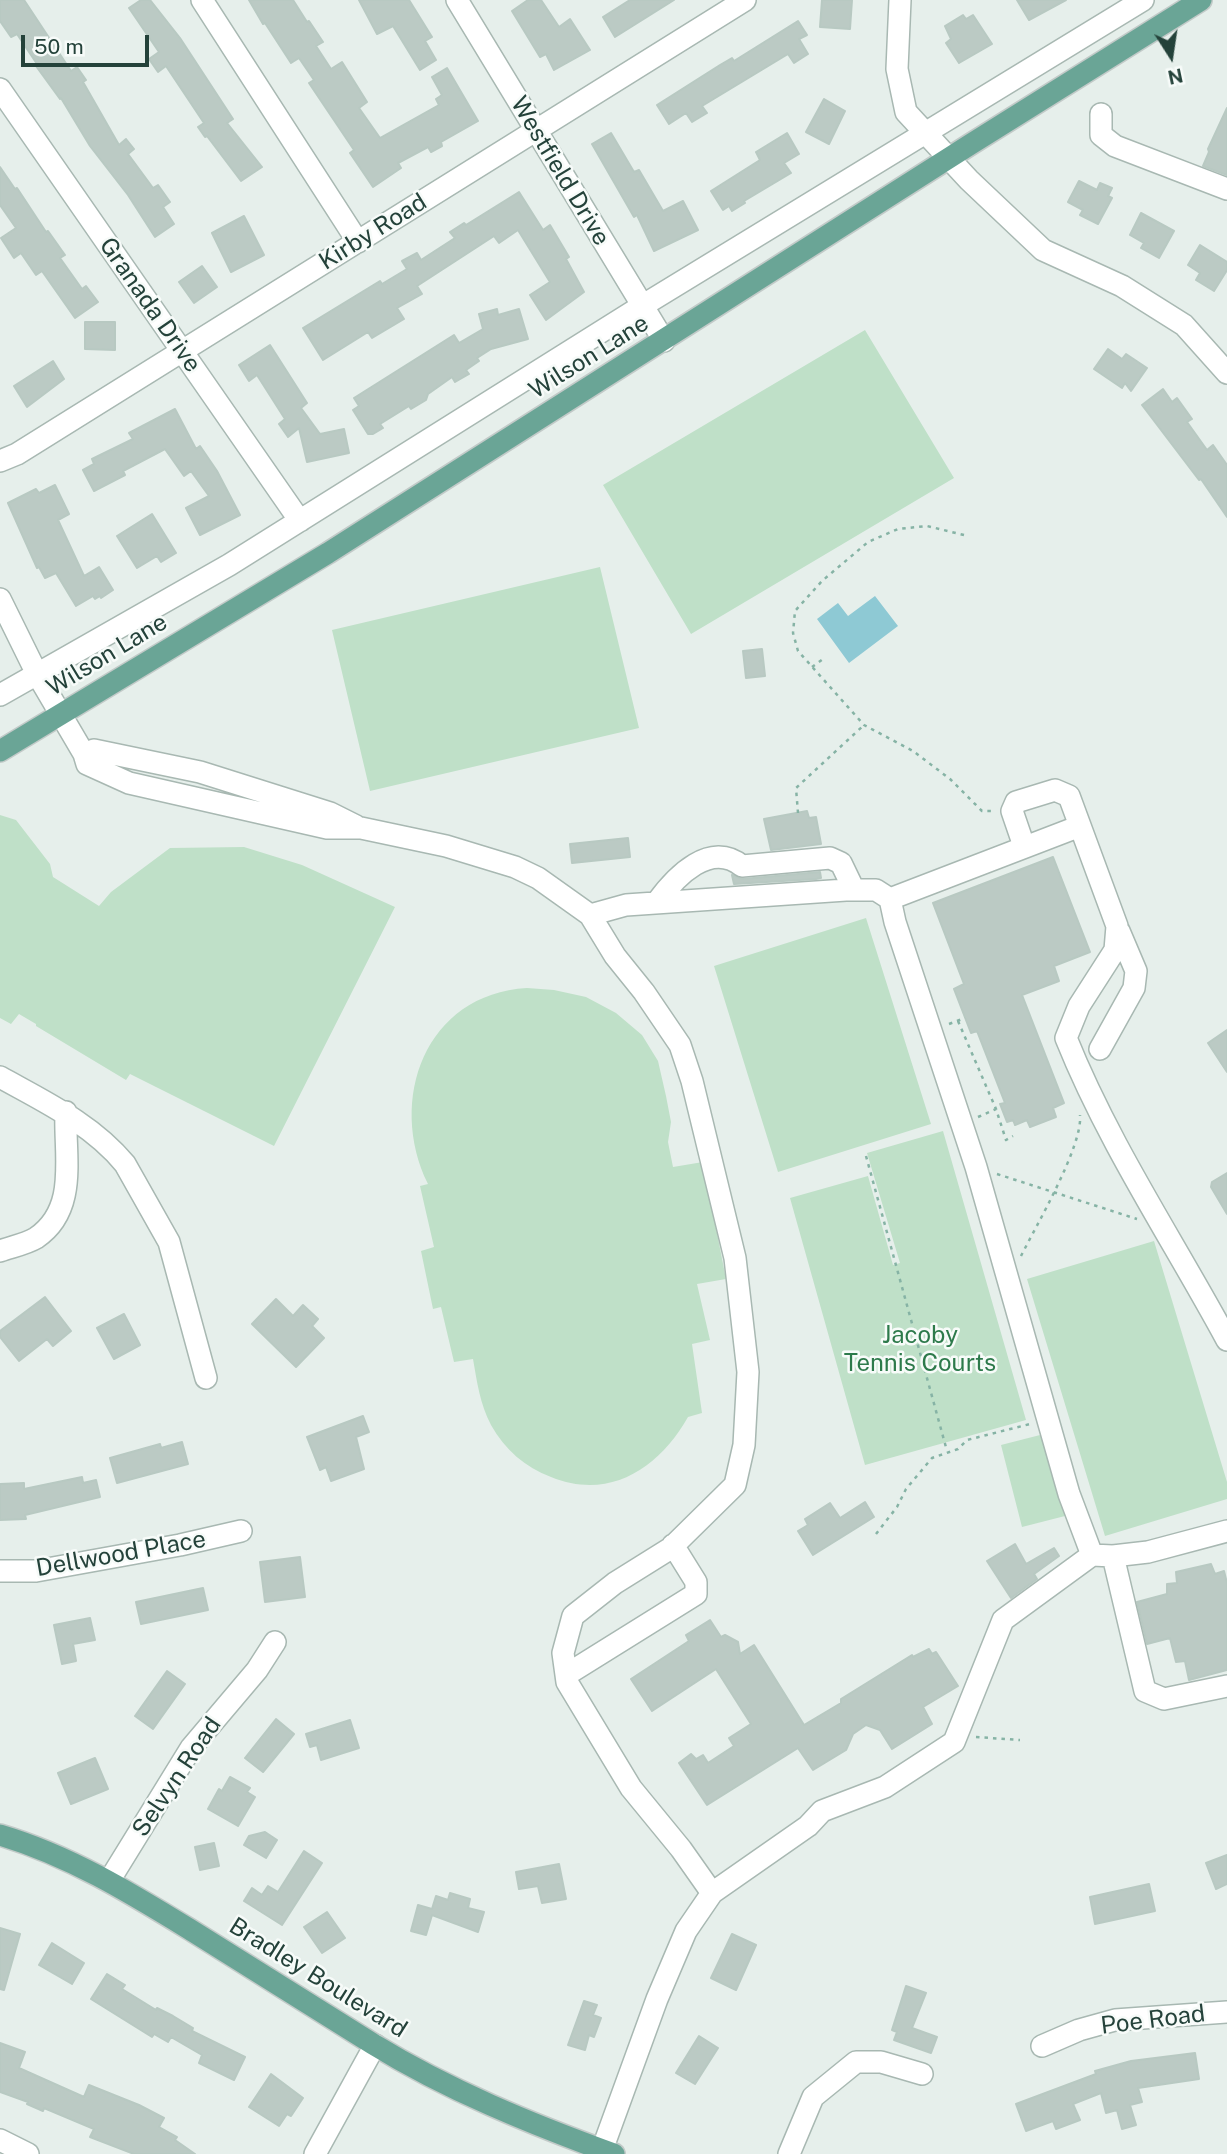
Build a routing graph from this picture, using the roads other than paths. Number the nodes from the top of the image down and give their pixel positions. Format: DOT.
graph roads {
  1 [pos="202,0"];
  2 [pos="457,0"];
  3 [pos="745,0"];
  4 [pos="901,0"];
  5 [pos="1143,0"];
  6 [pos="1201,0"];
  7 [pos="714,8"];
  8 [pos="0,89"];
  9 [pos="1101,114"];
  10 [pos="536,130"];
  11 [pos="925,133"];
  12 [pos="949,159"];
  13 [pos="1227,189"];
  14 [pos="358,242"];
  15 [pos="642,306"];
  16 [pos="664,341"];
  17 [pos="182,351"];
  18 [pos="1227,373"];
  19 [pos="0,461"];
  20 [pos="300,521"];
  21 [pos="0,599"];
  22 [pos="37,674"];
  23 [pos="0,695"];
  24 [pos="59,714"];
  25 [pos="0,751"];
  26 [pos="84,754"];
  27 [pos="169,765"];
  28 [pos="200,772"];
  29 [pos="164,791"];
  30 [pos="196,797"];
  31 [pos="1080,826"];
  32 [pos="361,828"];
  33 [pos="1024,846"];
  34 [pos="854,890"];
  35 [pos="890,899"];
  36 [pos="657,902"];
  37 [pos="590,915"];
  38 [pos="1117,926"];
  39 [pos="1100,1049"];
  40 [pos="0,1077"];
  41 [pos="66,1112"];
  42 [pos="0,1251"];
  43 [pos="1227,1340"];
  44 [pos="206,1378"];
  45 [pos="241,1531"];
  46 [pos="1227,1531"];
  47 [pos="673,1545"];
  48 [pos="1102,1555"];
  49 [pos="0,1572"];
  50 [pos="275,1642"];
  51 [pos="566,1675"];
  52 [pos="1227,1686"];
  53 [pos="0,1835"];
  54 [pos="109,1881"];
  55 [pos="712,1893"];
  56 [pos="1227,2011"];
  57 [pos="376,2045"];
  58 [pos="1042,2046"];
  59 [pos="922,2074"];
  60 [pos="0,2140"];
  61 [pos="608,2152"];
  62 [pos="28,2154"];
  63 [pos="315,2154"];
  64 [pos="789,2154"];
  1 -- 14 [label="street"];
  2 -- 10 [label="street, Westfield Drive"];
  3 -- 7 [label="street, Kirby Road"];
  4 -- 11 [label="street"];
  5 -- 11 [label="street, Wilson Lane"];
  6 -- 12 [label="main road, Wilson Lane"];
  7 -- 10 [label="street, Kirby Road"];
  8 -- 17 [label="street, Granada Drive"];
  9 -- 13 [label="street"];
  10 -- 14 [label="street, Kirby Road"];
  10 -- 15 [label="street, Westfield Drive"];
  11 -- 12 [label="street"];
  11 -- 15 [label="street, Wilson Lane"];
  12 -- 16 [label="main road, Wilson Lane"];
  12 -- 18 [label="street"];
  14 -- 17 [label="street, Kirby Road"];
  15 -- 16 [label="street, Westfield Drive"];
  15 -- 20 [label="street, Wilson Lane"];
  16 -- 24 [label="main road, Wilson Lane"];
  17 -- 19 [label="street, Kirby Road"];
  17 -- 20 [label="street, Granada Drive"];
  20 -- 22 [label="street, Wilson Lane"];
  21 -- 22 [label="street"];
  22 -- 23 [label="street, Wilson Lane"];
  22 -- 24 [label="street"];
  24 -- 25 [label="main road, Wilson Lane"];
  24 -- 26 [label="street"];
  26 -- 27 [label="street"];
  26 -- 29 [label="street"];
  27 -- 28 [label="street"];
  27 -- 29 [label="street"];
  28 -- 30 [label="street"];
  28 -- 32 [label="street"];
  29 -- 30 [label="street"];
  30 -- 32 [label="street"];
  31 -- 33 [label="street"];
  31 -- 33 [label="street"];
  31 -- 38 [label="street"];
  32 -- 37 [label="street"];
  33 -- 35 [label="street"];
  34 -- 35 [label="street"];
  34 -- 36 [label="street"];
  34 -- 36 [label="street"];
  35 -- 48 [label="street"];
  36 -- 37 [label="street"];
  37 -- 47 [label="street"];
  38 -- 39 [label="street"];
  38 -- 43 [label="street"];
  40 -- 41 [label="street"];
  41 -- 42 [label="street"];
  41 -- 44 [label="street"];
  45 -- 49 [label="street, Dellwood Place"];
  46 -- 48 [label="street"];
  47 -- 51 [label="street"];
  47 -- 51 [label="street"];
  48 -- 52 [label="street"];
  48 -- 55 [label="street"];
  50 -- 54 [label="street, Selvyn Road"];
  51 -- 55 [label="street"];
  53 -- 54 [label="main road, Bradley Boulevard"];
  54 -- 57 [label="main road, Bradley Boulevard"];
  55 -- 61 [label="street"];
  56 -- 58 [label="street, Poe Road"];
  57 -- 61 [label="main road, Bradley Boulevard"];
  57 -- 63 [label="street"];
  59 -- 64 [label="street"];
  60 -- 62 [label="street"];
}
